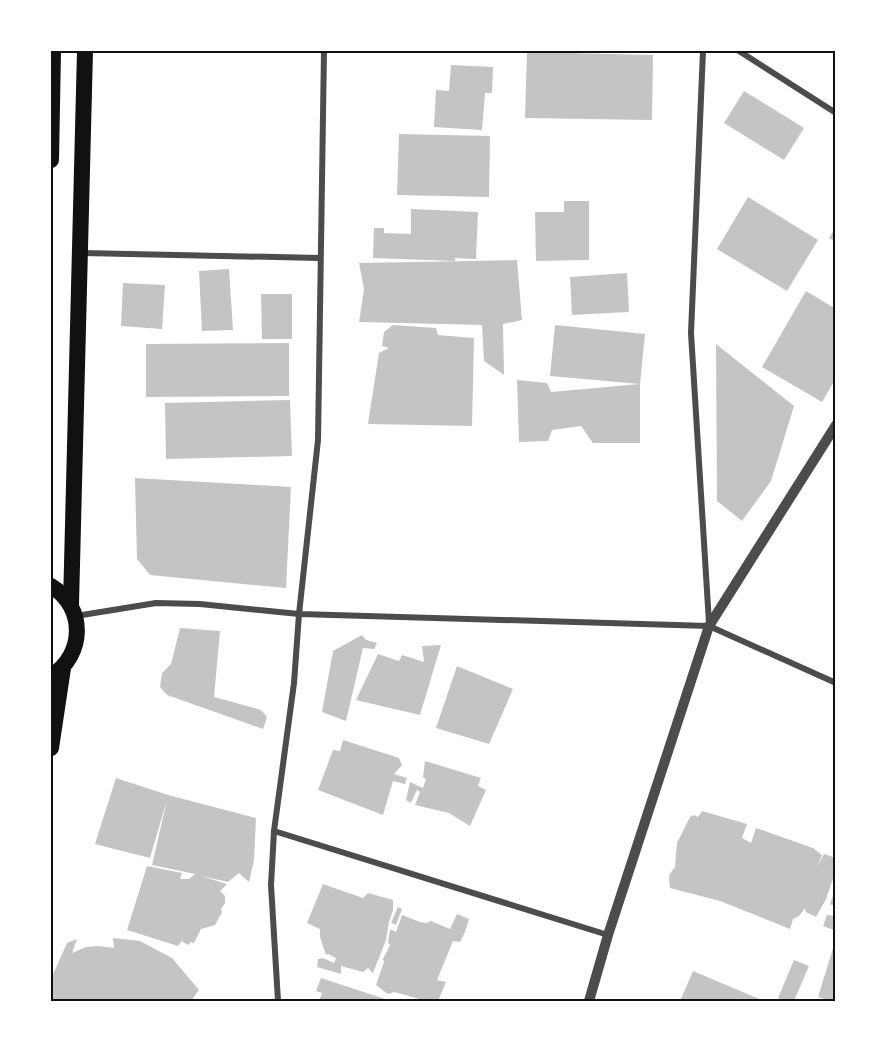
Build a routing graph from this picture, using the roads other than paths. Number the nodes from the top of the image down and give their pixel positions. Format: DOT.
graph roads {
  1 [pos="53,51"];
  2 [pos="85,51"];
  3 [pos="324,51"];
  4 [pos="703,51"];
  5 [pos="739,51"];
  6 [pos="836,112"];
  7 [pos="51,160"];
  8 [pos="79,253"];
  9 [pos="320,258"];
  10 [pos="836,425"];
  11 [pos="51,586"];
  12 [pos="73,610"];
  13 [pos="299,614"];
  14 [pos="709,626"];
  15 [pos="57,672"];
  16 [pos="836,683"];
  17 [pos="51,748"];
  18 [pos="274,831"];
  19 [pos="608,935"];
  20 [pos="278,1001"];
  21 [pos="589,1001"];
  1 -- 7 [label="highway"];
  2 -- 8 [label="highway"];
  3 -- 9 [label="street"];
  4 -- 14 [label="street"];
  5 -- 6 [label="street"];
  8 -- 9 [label="street"];
  8 -- 12 [label="highway"];
  9 -- 13 [label="street"];
  10 -- 14 [label="street"];
  11 -- 12 [label="highway"];
  12 -- 13 [label="street"];
  12 -- 15 [label="highway"];
  13 -- 14 [label="street"];
  13 -- 18 [label="street"];
  14 -- 16 [label="street"];
  14 -- 19 [label="street"];
  15 -- 17 [label="highway"];
  18 -- 19 [label="street"];
  18 -- 20 [label="street"];
  19 -- 21 [label="street"];
}
